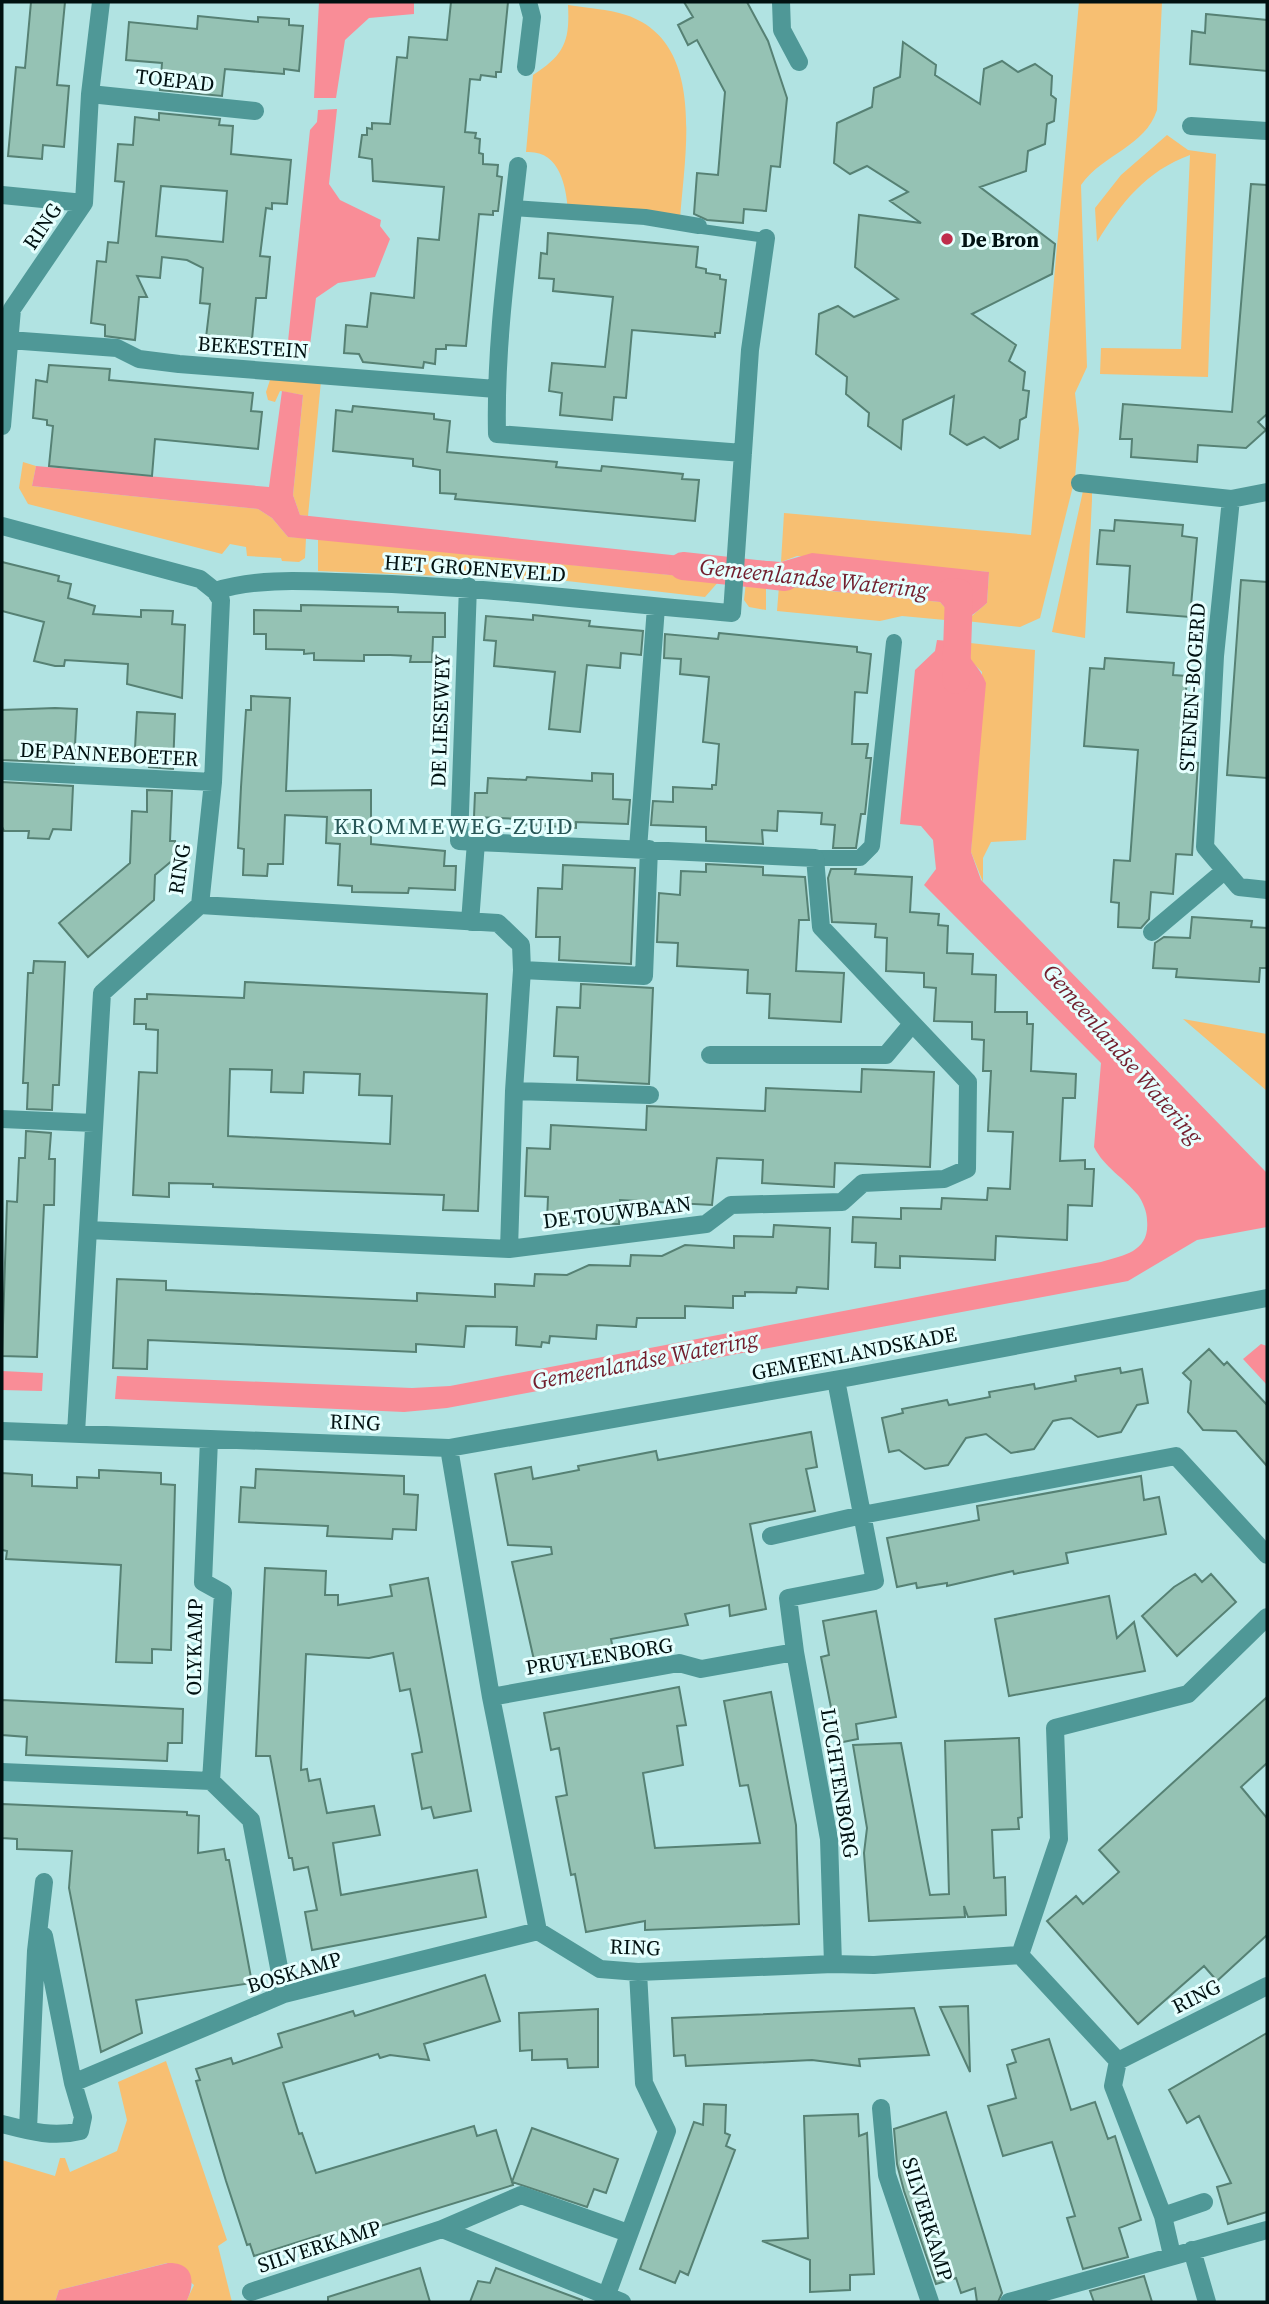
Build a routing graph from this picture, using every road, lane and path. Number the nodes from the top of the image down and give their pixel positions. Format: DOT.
graph roads {
  1 [pos="101,2"];
  2 [pos="528,2"];
  3 [pos="781,2"];
  4 [pos="799,62"];
  5 [pos="526,67"];
  6 [pos="90,94"];
  7 [pos="255,111"];
  8 [pos="1191,126"];
  9 [pos="1267,131"];
  10 [pos="517,166"];
  11 [pos="2,195"];
  12 [pos="84,203"];
  13 [pos="513,208"];
  14 [pos="699,226"];
  15 [pos="766,238"];
  16 [pos="9,340"];
  17 [pos="496,389"];
  18 [pos="2,426"];
  19 [pos="743,453"];
  20 [pos="1080,483"];
  21 [pos="1267,492"];
  22 [pos="1231,499"];
  23 [pos="2,526"];
  24 [pos="468,586"];
  25 [pos="215,591"];
  26 [pos="656,607"];
  27 [pos="894,642"];
  28 [pos="2,771"];
  29 [pos="213,782"];
  30 [pos="476,842"];
  31 [pos="643,849"];
  32 [pos="815,858"];
  33 [pos="1223,872"];
  34 [pos="1267,890"];
  35 [pos="200,905"];
  36 [pos="470,922"];
  37 [pos="1152,932"];
  38 [pos="522,970"];
  39 [pos="912,1024"];
  40 [pos="710,1055"];
  41 [pos="514,1091"];
  42 [pos="650,1095"];
  43 [pos="2,1119"];
  44 [pos="94,1123"];
  45 [pos="88,1230"];
  46 [pos="509,1249"];
  47 [pos="1267,1298"];
  48 [pos="836,1380"];
  49 [pos="2,1431"];
  50 [pos="76,1433"];
  51 [pos="209,1440"];
  52 [pos="449,1448"];
  53 [pos="862,1515"];
  54 [pos="771,1536"];
  55 [pos="1267,1555"];
  56 [pos="1267,1617"];
  57 [pos="795,1651"];
  58 [pos="491,1697"];
  59 [pos="2,1772"];
  60 [pos="211,1781"];
  61 [pos="44,1882"];
  62 [pos="42,1924"];
  63 [pos="538,1931"];
  64 [pos="1020,1955"];
  65 [pos="833,1964"];
  66 [pos="638,1972"];
  67 [pos="1267,1986"];
  68 [pos="284,1994"];
  69 [pos="1118,2061"];
  70 [pos="73,2083"];
  71 [pos="881,2108"];
  72 [pos="2,2124"];
  73 [pos="28,2129"];
  74 [pos="1204,2202"];
  75 [pos="1163,2216"];
  76 [pos="442,2229"];
  77 [pos="1267,2230"];
  78 [pos="628,2232"];
  79 [pos="1192,2250"];
  80 [pos="1171,2255"];
  81 [pos="251,2292"];
  82 [pos="614,2299"];
  83 [pos="930,2302"];
  84 [pos="1009,2302"];
  85 [pos="1207,2302"];
  1 -- 6 [label="street, RING"];
  2 -- 5 [label="street"];
  3 -- 4 [label="street"];
  6 -- 7 [label="street, TOEPAD"];
  6 -- 12 [label="street, RING"];
  8 -- 9 [label="street"];
  10 -- 13 [label="street"];
  11 -- 12 [label="street"];
  12 -- 16 [label="street, RING"];
  13 -- 14 [label="street"];
  13 -- 17 [label="street"];
  14 -- 15 [label="lane"];
  15 -- 19 [label="street"];
  16 -- 17 [label="street, BEKESTEIN"];
  16 -- 18 [label="street, RING"];
  17 -- 19 [label="street"];
  19 -- 26 [label="street, HET GROENEVELD"];
  20 -- 22 [label="street"];
  21 -- 22 [label="street"];
  22 -- 33 [label="street, STENEN-BOGERD"];
  23 -- 25 [label="street"];
  24 -- 25 [label="street, HET GROENEVELD"];
  24 -- 26 [label="street, HET GROENEVELD"];
  24 -- 30 [label="street, DE LIESEWEY"];
  25 -- 29 [label="street, RING"];
  26 -- 31 [label="street"];
  27 -- 32 [label="street"];
  28 -- 29 [label="street, DE PANNEBOETER"];
  29 -- 35 [label="street, RING"];
  30 -- 31 [label="street"];
  30 -- 36 [label="street"];
  31 -- 32 [label="street"];
  31 -- 38 [label="street"];
  32 -- 39 [label="street"];
  33 -- 34 [label="street, STENEN-BOGERD"];
  33 -- 37 [label="street"];
  35 -- 36 [label="street"];
  35 -- 44 [label="street, RING"];
  36 -- 38 [label="street"];
  38 -- 41 [label="street"];
  39 -- 40 [label="street"];
  39 -- 46 [label="street, DE TOUWBAAN"];
  41 -- 42 [label="street"];
  41 -- 46 [label="street, DE TOUWBAAN"];
  43 -- 44 [label="street"];
  44 -- 45 [label="street, RING"];
  45 -- 46 [label="street, DE TOUWBAAN"];
  45 -- 50 [label="street, RING"];
  47 -- 48 [label="street, GEMEENLANDSKADE"];
  48 -- 52 [label="street, GEMEENLANDSKADE"];
  48 -- 53 [label="street"];
  49 -- 50 [label="street"];
  50 -- 51 [label="street, RING"];
  51 -- 52 [label="street, RING"];
  51 -- 60 [label="street, OLYKAMP"];
  52 -- 58 [label="street"];
  53 -- 54 [label="street"];
  53 -- 55 [label="street"];
  53 -- 57 [label="street"];
  56 -- 64 [label="street"];
  57 -- 58 [label="street, PRUYLENBORG"];
  57 -- 65 [label="street, LUCHTENBORG"];
  58 -- 63 [label="street"];
  59 -- 60 [label="street"];
  60 -- 68 [label="street"];
  61 -- 62 [label="street"];
  62 -- 70 [label="street"];
  62 -- 73 [label="street"];
  63 -- 66 [label="street, RING"];
  63 -- 68 [label="street, BOSKAMP"];
  64 -- 65 [label="street, RING"];
  64 -- 69 [label="street"];
  65 -- 66 [label="street, RING"];
  66 -- 78 [label="street"];
  67 -- 69 [label="street, RING"];
  68 -- 70 [label="street, BOSKAMP"];
  69 -- 75 [label="street"];
  70 -- 73 [label="street"];
  71 -- 83 [label="street, SILVERKAMP"];
  72 -- 73 [label="street"];
  74 -- 75 [label="street"];
  75 -- 80 [label="street"];
  76 -- 78 [label="street, SILVERKAMP"];
  76 -- 81 [label="street, SILVERKAMP"];
  76 -- 82 [label="street"];
  77 -- 79 [label="street"];
  78 -- 82 [label="street"];
  79 -- 80 [label="street"];
  79 -- 85 [label="street"];
  80 -- 84 [label="street"];
}
